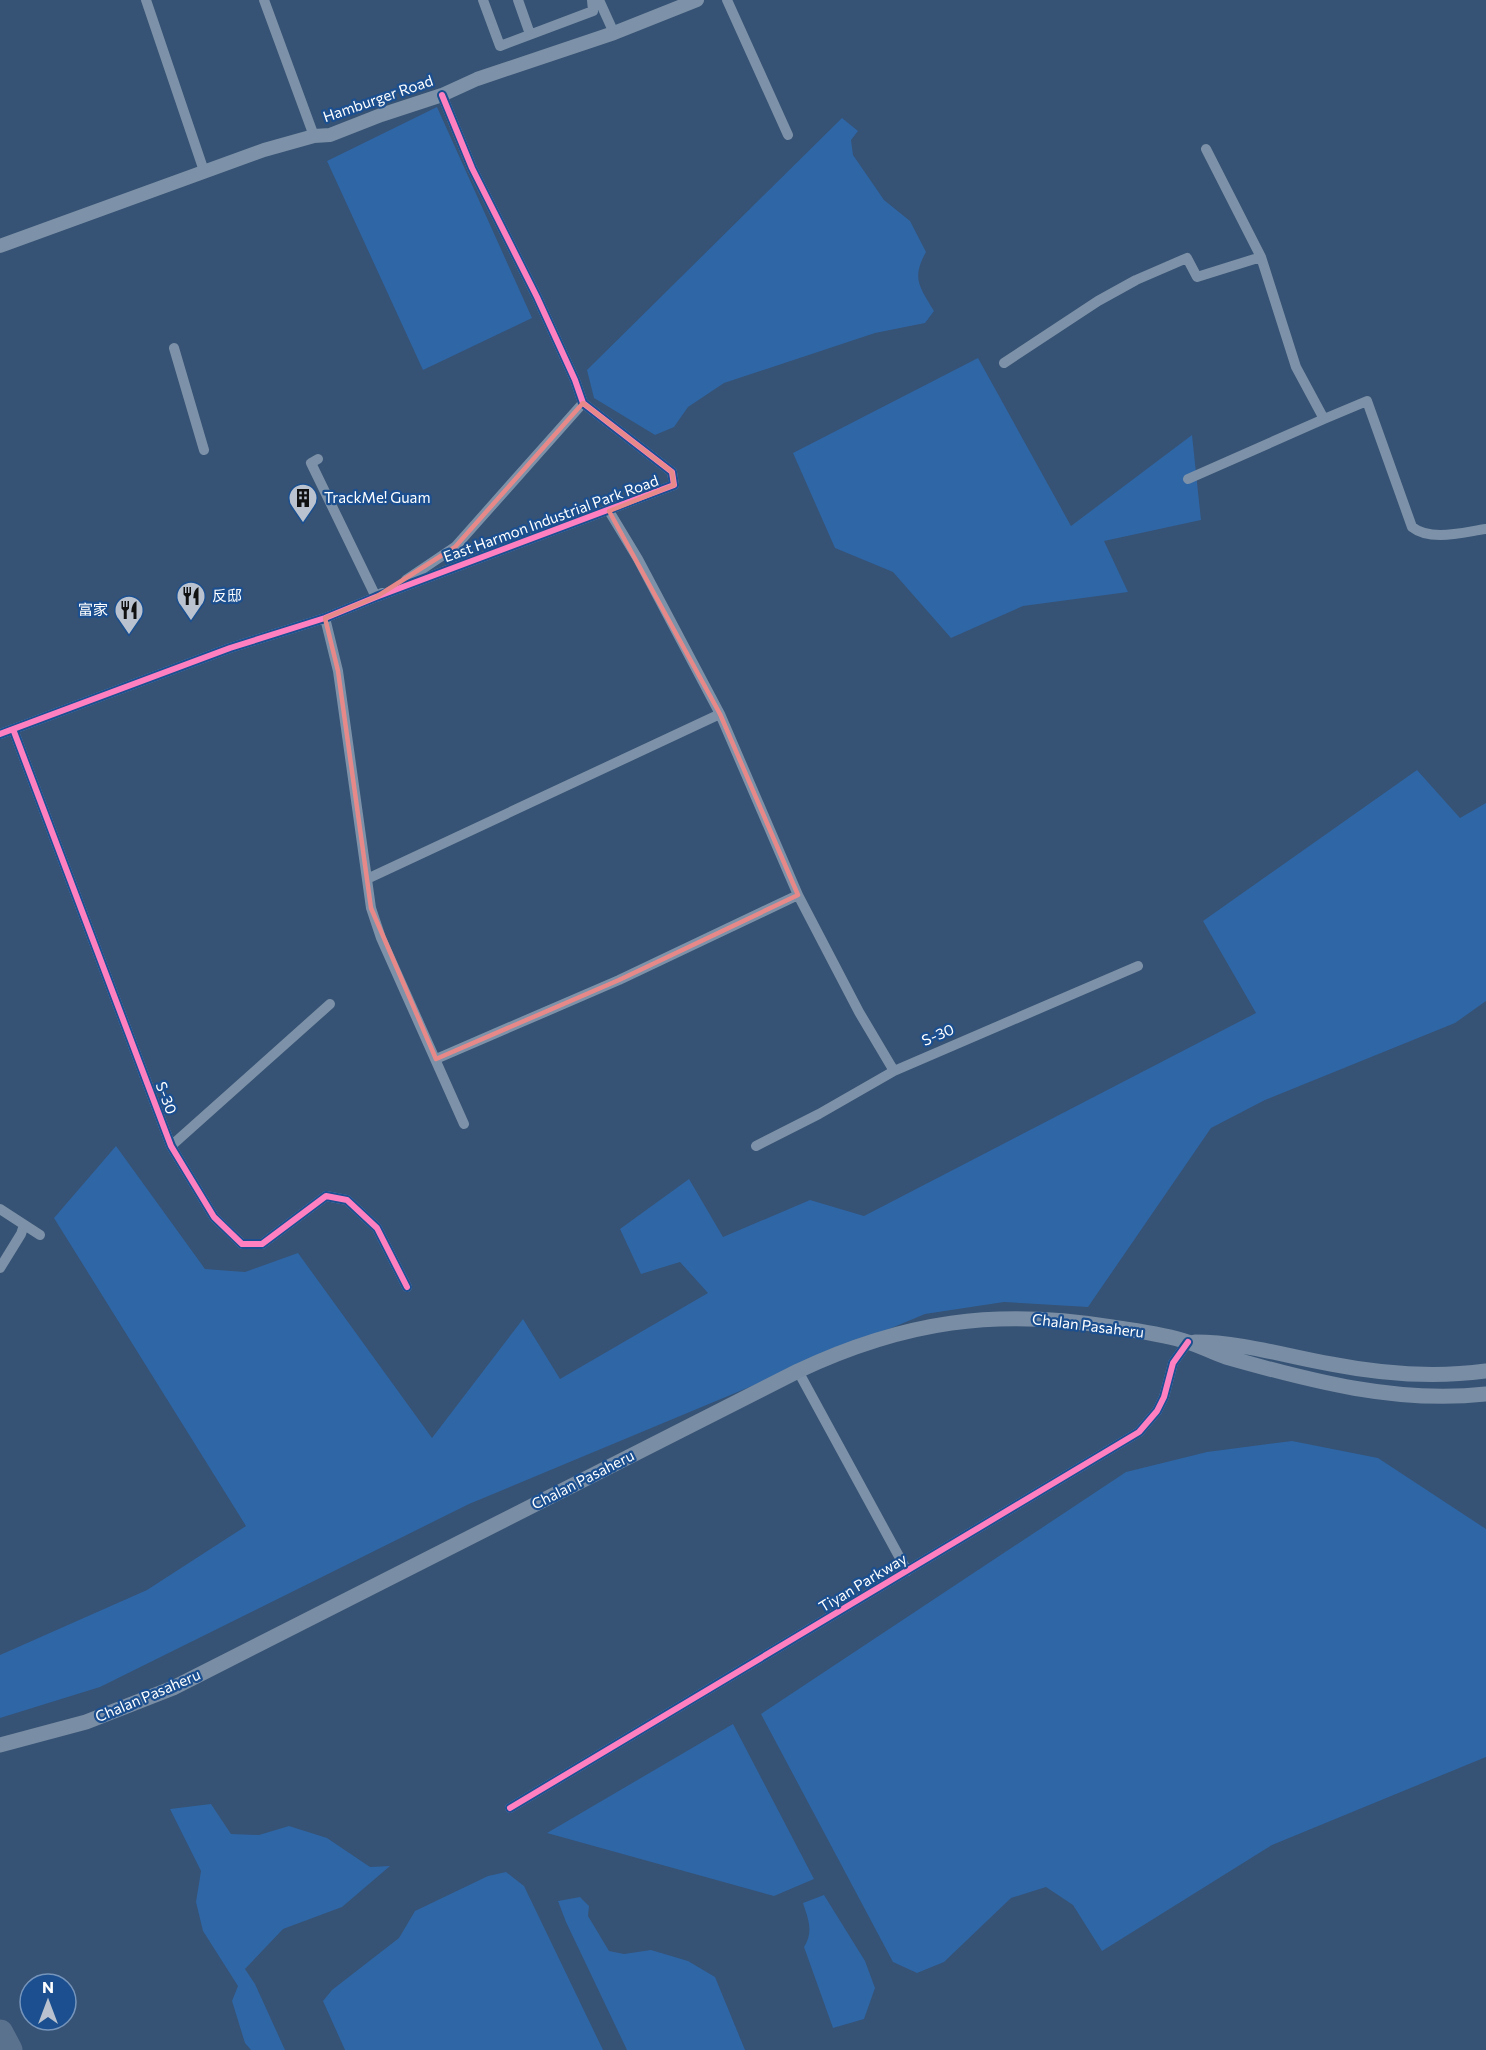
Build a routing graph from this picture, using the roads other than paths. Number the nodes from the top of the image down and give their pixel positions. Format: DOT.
graph roads {
  1 [pos="146,0"];
  2 [pos="264,0"];
  3 [pos="483,0"];
  4 [pos="518,0"];
  5 [pos="592,0"];
  6 [pos="599,0"];
  7 [pos="697,0"];
  8 [pos="728,0"];
  9 [pos="614,33"];
  10 [pos="530,34"];
  11 [pos="442,95"];
  12 [pos="788,135"];
  13 [pos="314,136"];
  14 [pos="1206,148"];
  15 [pos="204,171"];
  16 [pos="0,246"];
  17 [pos="1261,257"];
  18 [pos="174,348"];
  19 [pos="1004,363"];
  20 [pos="583,403"];
  21 [pos="1324,419"];
  22 [pos="204,450"];
  23 [pos="318,459"];
  24 [pos="1188,479"];
  25 [pos="609,511"];
  26 [pos="1486,529"];
  27 [pos="376,597"];
  28 [pos="325,618"];
  29 [pos="720,714"];
  30 [pos="14,729"];
  31 [pos="0,734"];
  32 [pos="367,879"];
  33 [pos="798,896"];
  34 [pos="1138,966"];
  35 [pos="330,1004"];
  36 [pos="436,1059"];
  37 [pos="894,1071"];
  38 [pos="464,1124"];
  39 [pos="171,1146"];
  40 [pos="756,1146"];
  41 [pos="0,1209"];
  42 [pos="24,1225"];
  43 [pos="40,1235"];
  44 [pos="0,1268"];
  45 [pos="407,1287"];
  46 [pos="1188,1342"];
  47 [pos="798,1371"];
  48 [pos="1486,1371"];
  49 [pos="1486,1394"];
  50 [pos="907,1571"];
  51 [pos="0,1745"];
  52 [pos="510,1808"];
  1 -- 15 [label="street"];
  2 -- 13 [label="street"];
  3 -- 10 [label="street"];
  4 -- 10 [label="street"];
  5 -- 10 [label="street"];
  6 -- 9 [label="street"];
  7 -- 9 [label="street, Hamburger Road"];
  8 -- 12 [label="street"];
  9 -- 11 [label="street, Hamburger Road"];
  11 -- 13 [label="street, Hamburger Road"];
  11 -- 20 [label="street"];
  13 -- 15 [label="street, Hamburger Road"];
  14 -- 17 [label="street"];
  15 -- 16 [label="street, Hamburger Road"];
  17 -- 19 [label="street"];
  17 -- 21 [label="street"];
  18 -- 22 [label="street"];
  20 -- 25 [label="street, East Harmon Industrial Park Road"];
  20 -- 27 [label="street"];
  21 -- 24 [label="street"];
  21 -- 26 [label="street"];
  23 -- 27 [label="street"];
  25 -- 27 [label="street, East Harmon Industrial Park Road"];
  25 -- 29 [label="street"];
  27 -- 28 [label="street, East Harmon Industrial Park Road"];
  28 -- 30 [label="street, East Harmon Industrial Park Road"];
  28 -- 32 [label="street"];
  29 -- 32 [label="street"];
  29 -- 33 [label="street"];
  30 -- 31 [label="street, East Harmon Industrial Park Road"];
  30 -- 39 [label="street, S-30"];
  32 -- 36 [label="street"];
  33 -- 36 [label="street"];
  33 -- 37 [label="street"];
  34 -- 37 [label="street, S-30"];
  35 -- 39 [label="street"];
  36 -- 38 [label="street"];
  37 -- 40 [label="street, S-30"];
  39 -- 45 [label="street, S-30"];
  41 -- 42 [label="street"];
  42 -- 43 [label="street"];
  42 -- 44 [label="street"];
  46 -- 47 [label="main road, Chalan Pasaheru"];
  46 -- 48 [label="main road, Chalan Pasaheru"];
  46 -- 49 [label="main road, Chalan Pasaheru"];
  46 -- 50 [label="street, Tiyan Parkway"];
  47 -- 50 [label="street"];
  47 -- 51 [label="main road, Chalan Pasaheru"];
  50 -- 52 [label="street, Tiyan Parkway"];
}
